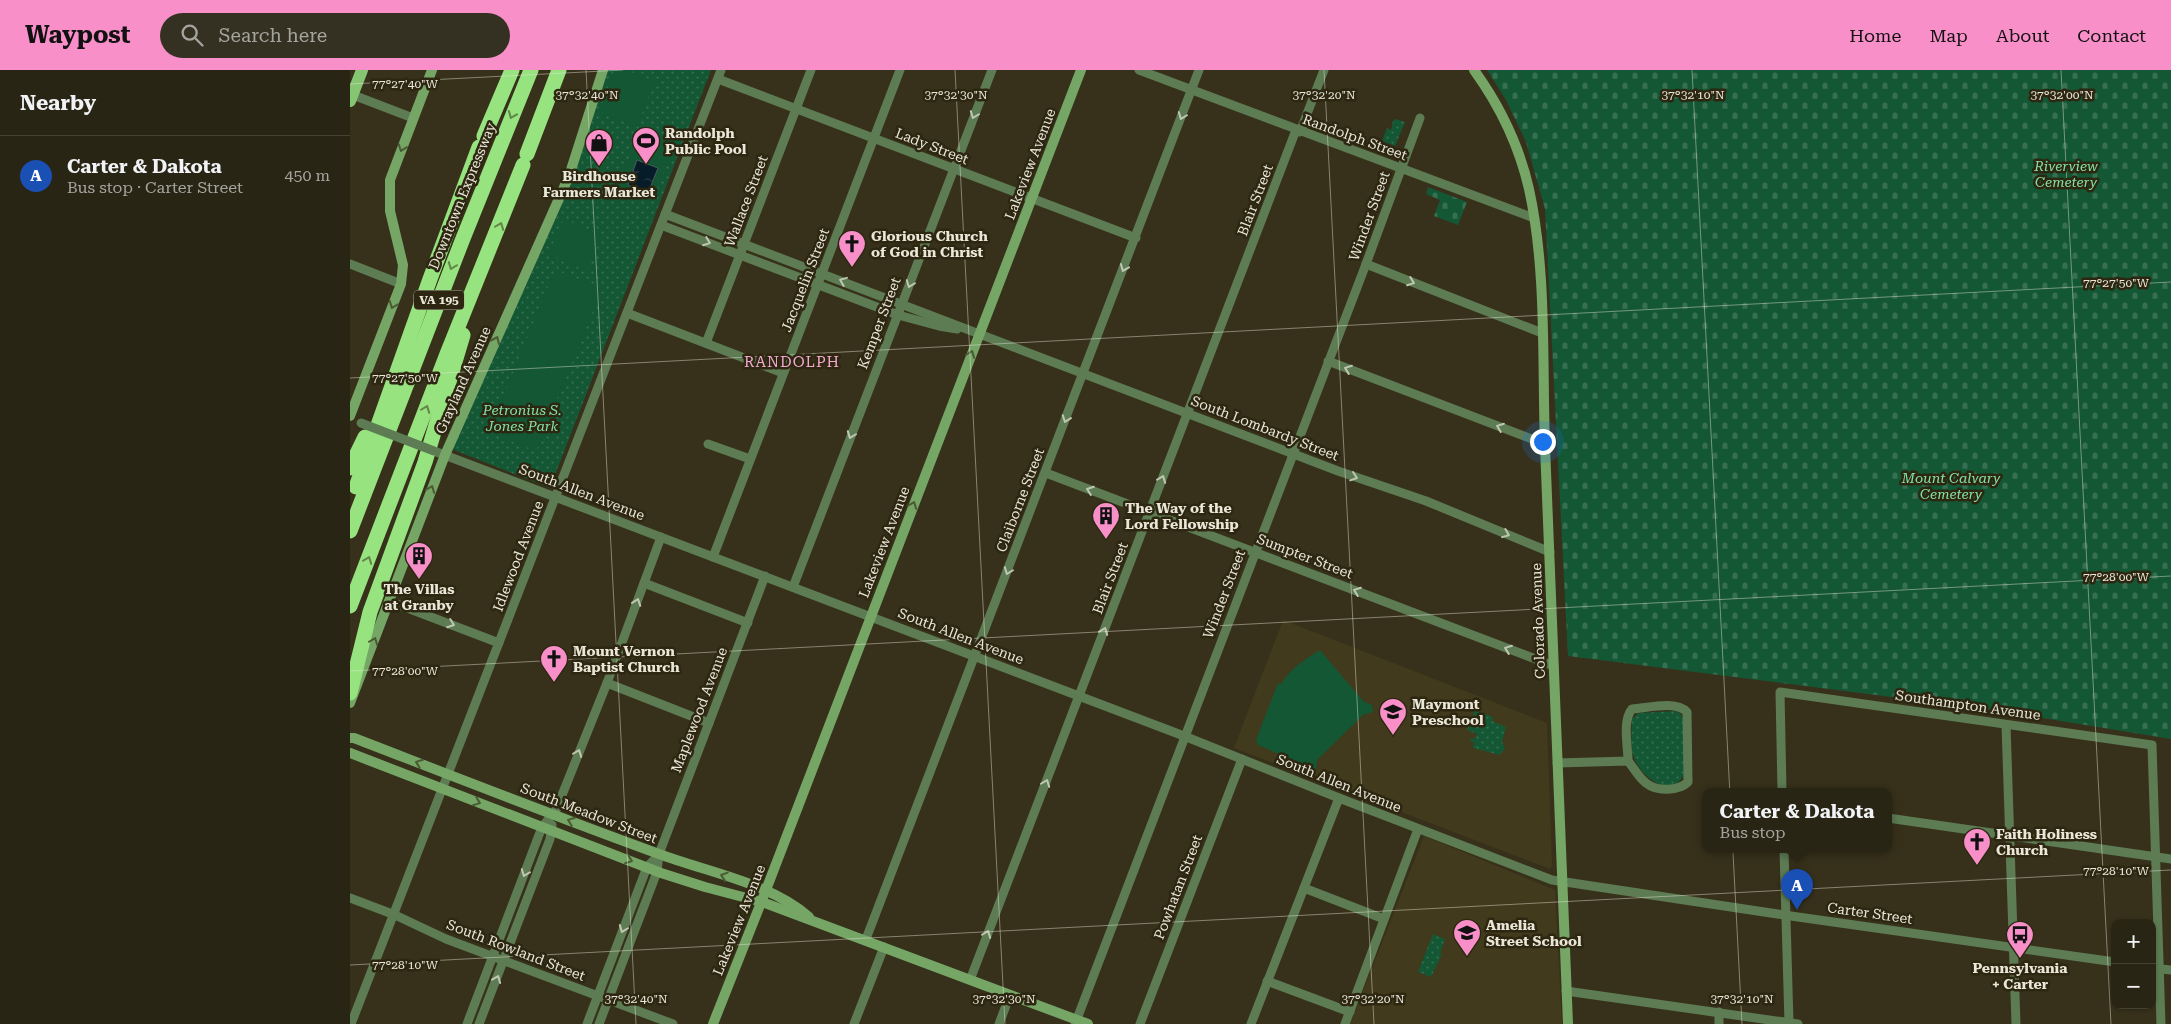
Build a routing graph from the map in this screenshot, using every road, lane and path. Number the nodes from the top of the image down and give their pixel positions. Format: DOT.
graph roads {
  1 [pos="362,70"];
  2 [pos="432,70"];
  3 [pos="512,70"];
  4 [pos="531,70"];
  5 [pos="559,70"];
  6 [pos="603,70"];
  7 [pos="721,70"];
  8 [pos="811,70"];
  9 [pos="900,70"];
  10 [pos="992,70"];
  11 [pos="1081,70"];
  12 [pos="1138,70"];
  13 [pos="1199,70"];
  14 [pos="1324,70"];
  15 [pos="1474,70"];
  16 [pos="718,79"];
  17 [pos="1192,89"];
  18 [pos="351,98"];
  19 [pos="796,109"];
  20 [pos="413,118"];
  21 [pos="1420,118"];
  22 [pos="1298,131"];
  23 [pos="874,138"];
  24 [pos="954,169"];
  25 [pos="1401,169"];
  26 [pos="1032,198"];
  27 [pos="665,214"];
  28 [pos="1534,218"];
  29 [pos="661,225"];
  30 [pos="1136,238"];
  31 [pos="744,243"];
  32 [pos="740,254"];
  33 [pos="350,264"];
  34 [pos="1366,264"];
  35 [pos="823,273"];
  36 [pos="401,284"];
  37 [pos="818,284"];
  38 [pos="471,296"];
  39 [pos="902,304"];
  40 [pos="627,313"];
  41 [pos="898,315"];
  42 [pos="974,332"];
  43 [pos="1542,333"];
  44 [pos="409,337"];
  45 [pos="706,343"];
  46 [pos="1328,361"];
  47 [pos="783,373"];
  48 [pos="1083,373"];
  49 [pos="1188,413"];
  50 [pos="350,417"];
  51 [pos="708,444"];
  52 [pos="1545,444"];
  53 [pos="439,453"];
  54 [pos="1292,454"];
  55 [pos="750,459"];
  56 [pos="350,468"];
  57 [pos="1046,473"];
  58 [pos="556,497"];
  59 [pos="350,505"];
  60 [pos="1150,512"];
  61 [pos="350,531"];
  62 [pos="661,537"];
  63 [pos="1255,552"];
  64 [pos="1550,552"];
  65 [pos="713,557"];
  66 [pos="765,576"];
  67 [pos="644,583"];
  68 [pos="793,587"];
  69 [pos="389,601"];
  70 [pos="350,606"];
  71 [pos="871,616"];
  72 [pos="748,623"];
  73 [pos="499,643"];
  74 [pos="975,656"];
  75 [pos="1554,666"];
  76 [pos="607,683"];
  77 [pos="350,693"];
  78 [pos="1079,696"];
  79 [pos="350,703"];
  80 [pos="709,723"];
  81 [pos="2006,725"];
  82 [pos="1184,736"];
  83 [pos="350,738"];
  84 [pos="350,753"];
  85 [pos="1242,759"];
  86 [pos="1628,761"];
  87 [pos="1557,763"];
  88 [pos="448,774"];
  89 [pos="443,788"];
  90 [pos="1782,788"];
  91 [pos="1338,798"];
  92 [pos="553,814"];
  93 [pos="1892,819"];
  94 [pos="1418,828"];
  95 [pos="547,829"];
  96 [pos="2008,835"];
  97 [pos="1784,853"];
  98 [pos="659,854"];
  99 [pos="2156,857"];
  100 [pos="2171,859"];
  101 [pos="647,867"];
  102 [pos="657,872"];
  103 [pos="1562,881"];
  104 [pos="1304,888"];
  105 [pos="766,890"];
  106 [pos="350,898"];
  107 [pos="762,902"];
  108 [pos="395,914"];
  109 [pos="1786,916"];
  110 [pos="1384,918"];
  111 [pos="813,921"];
  112 [pos="866,939"];
  113 [pos="884,947"];
  114 [pos="2013,947"];
  115 [pos="493,957"];
  116 [pos="504,961"];
  117 [pos="2111,961"];
  118 [pos="2156,964"];
  119 [pos="2156,968"];
  120 [pos="2171,970"];
  121 [pos="970,980"];
  122 [pos="1267,982"];
  123 [pos="1566,991"];
  124 [pos="1010,995"];
  125 [pos="598,996"];
  126 [pos="608,1000"];
  127 [pos="1350,1012"];
  128 [pos="1719,1012"];
  129 [pos="1076,1022"];
  130 [pos="1794,1023"];
  131 [pos="351,1024"];
  132 [pos="467,1024"];
  133 [pos="479,1024"];
  134 [pos="587,1024"];
  135 [pos="599,1024"];
  136 [pos="673,1024"];
  137 [pos="713,1024"];
  138 [pos="854,1024"];
  139 [pos="999,1024"];
  140 [pos="1088,1024"];
  141 [pos="1140,1024"];
  142 [pos="1251,1024"];
  143 [pos="1345,1024"];
  144 [pos="1568,1024"];
  145 [pos="1719,1024"];
  146 [pos="2016,1024"];
  147 [pos="2161,1024"];
  1 -- 18 [label="main road"];
  2 -- 20 [label="street"];
  3 -- 44 [label="highway"];
  4 -- 61 [label="highway, Downtown Expressway / VA 195, one-way"];
  38 -- 5 [label="highway, VA 195, one-way"];
  53 -- 6 [label="street, Grayland Avenue, one-way"];
  7 -- 16 [label="street, Idlewood Avenue"];
  8 -- 19 [label="street, Wallace Street"];
  9 -- 23 [label="street, Jacquelin Street"];
  10 -- 24 [label="street, Kemper Street, one-way"];
  11 -- 26 [label="street, Lakeview Avenue"];
  12 -- 17 [label="street, Randolph Street"];
  13 -- 17 [label="street, Claiborne Street"];
  14 -- 22 [label="street, Blair Street"];
  15 -- 28 [label="street, Colorado Avenue"];
  16 -- 19 [label="street, Lady Street"];
  16 -- 27 [label="street, Idlewood Avenue"];
  17 -- 22 [label="street, Randolph Street"];
  17 -- 30 [label="street, Claiborne Street, one-way"];
  18 -- 20 [label="street"];
  19 -- 23 [label="street, Lady Street"];
  19 -- 31 [label="street, Wallace Street"];
  20 -- 36 [label="street, one-way"];
  21 -- 25 [label="street, Winder Street"];
  22 -- 25 [label="street, Randolph Street"];
  22 -- 49 [label="street, Blair Street"];
  23 -- 24 [label="street, Lady Street"];
  23 -- 35 [label="street, Jacquelin Street"];
  24 -- 26 [label="street, Lady Street"];
  24 -- 39 [label="street, Kemper Street, one-way"];
  25 -- 28 [label="street, Randolph Street"];
  25 -- 34 [label="street, Winder Street"];
  26 -- 30 [label="street, Lady Street"];
  26 -- 42 [label="street, Lakeview Avenue"];
  27 -- 29 [label="street, Idlewood Avenue"];
  27 -- 31 [label="street, South Lombardy Street"];
  28 -- 43 [label="street, Colorado Avenue"];
  29 -- 32 [label="street, South Lombardy Street, one-way"];
  29 -- 40 [label="street, Idlewood Avenue"];
  30 -- 48 [label="street, Claiborne Street, one-way"];
  31 -- 32 [label="street, Wallace Street"];
  31 -- 35 [label="street, South Lombardy Street"];
  32 -- 37 [label="street, South Lombardy Street"];
  32 -- 45 [label="street, Wallace Street"];
  33 -- 36 [label="street"];
  34 -- 43 [label="street, one-way"];
  34 -- 46 [label="street, Winder Street"];
  35 -- 37 [label="street, Jacquelin Street"];
  39 -- 35 [label="street, South Lombardy Street, one-way"];
  36 -- 50 [label="street, one-way"];
  37 -- 41 [label="street, South Lombardy Street"];
  37 -- 47 [label="street, Jacquelin Street"];
  70 -- 38 [label="highway, VA 195, one-way"];
  38 -- 77 [label="highway"];
  39 -- 41 [label="street, Kemper Street"];
  39 -- 42 [label="street, South Lombardy Street"];
  40 -- 45 [label="street"];
  40 -- 58 [label="street, Idlewood Avenue"];
  41 -- 42 [label="street, South Lombardy Street"];
  41 -- 68 [label="street, Kemper Street, one-way"];
  42 -- 48 [label="street, South Lombardy Street"];
  71 -- 42 [label="street, Lakeview Avenue, one-way"];
  43 -- 52 [label="street, Colorado Avenue"];
  44 -- 56 [label="highway"];
  44 -- 59 [label="highway"];
  45 -- 47 [label="street"];
  52 -- 46 [label="street, one-way"];
  46 -- 54 [label="street, Winder Street"];
  47 -- 55 [label="street, Jacquelin Street"];
  48 -- 49 [label="street, South Lombardy Street"];
  48 -- 57 [label="street, Claiborne Street, one-way"];
  49 -- 54 [label="street, South Lombardy Street"];
  60 -- 49 [label="street, Blair Street, one-way"];
  50 -- 53 [label="street, South Allen Avenue, bridge"];
  51 -- 55 [label="street"];
  52 -- 64 [label="street, Colorado Avenue"];
  53 -- 58 [label="street, South Allen Avenue"];
  69 -- 53 [label="street, Grayland Avenue, one-way"];
  54 -- 63 [label="street, Winder Street"];
  54 -- 64 [label="street, South Lombardy Street, one-way"];
  55 -- 65 [label="street, Jacquelin Street"];
  60 -- 57 [label="street, Sumpter Street, one-way"];
  57 -- 74 [label="street, Claiborne Street, one-way"];
  58 -- 62 [label="street, South Allen Avenue"];
  58 -- 73 [label="street, Idlewood Avenue"];
  60 -- 63 [label="street, Sumpter Street"];
  78 -- 60 [label="street, Blair Street, one-way"];
  62 -- 65 [label="street, South Allen Avenue"];
  62 -- 67 [label="street"];
  75 -- 63 [label="street, Sumpter Street, one-way"];
  63 -- 82 [label="street, Winder Street"];
  64 -- 75 [label="street, Colorado Avenue"];
  65 -- 66 [label="street, South Allen Avenue"];
  66 -- 68 [label="street, South Allen Avenue"];
  66 -- 72 [label="street, Maplewood Avenue"];
  67 -- 72 [label="street"];
  76 -- 67 [label="street, one-way"];
  68 -- 71 [label="street, South Allen Avenue"];
  69 -- 73 [label="street, one-way"];
  79 -- 69 [label="street, Grayland Avenue, one-way"];
  71 -- 74 [label="street, South Allen Avenue"];
  71 -- 105 [label="street, Lakeview Avenue"];
  72 -- 80 [label="street, Maplewood Avenue"];
  73 -- 88 [label="street, Idlewood Avenue"];
  74 -- 78 [label="street, South Allen Avenue"];
  74 -- 112 [label="street, Claiborne Street"];
  75 -- 87 [label="street, Colorado Avenue"];
  76 -- 80 [label="street"];
  92 -- 76 [label="street, one-way"];
  78 -- 82 [label="street, South Allen Avenue"];
  121 -- 78 [label="street, Blair Street, one-way"];
  80 -- 98 [label="street, Maplewood Avenue"];
  81 -- 90 [label="street, Southampton Avenue"];
  81 -- 96 [label="street"];
  81 -- 99 [label="street, Southampton Avenue"];
  82 -- 85 [label="street, South Allen Avenue"];
  82 -- 129 [label="street, Winder Street"];
  88 -- 83 [label="street, South Meadow Street, one-way"];
  84 -- 89 [label="street, South Meadow Street"];
  85 -- 91 [label="street, South Allen Avenue"];
  85 -- 141 [label="street, Powhatan Street"];
  86 -- 86 [label="street"];
  86 -- 87 [label="street"];
  87 -- 103 [label="street, Colorado Avenue"];
  88 -- 89 [label="street, Idlewood Avenue"];
  88 -- 92 [label="street, South Meadow Street"];
  89 -- 95 [label="street, South Meadow Street, one-way"];
  89 -- 108 [label="street, Idlewood Avenue"];
  91 -- 94 [label="street, South Allen Avenue"];
  91 -- 104 [label="street"];
  92 -- 95 [label="street"];
  98 -- 92 [label="street, South Meadow Street, one-way"];
  93 -- 96 [label="street"];
  94 -- 103 [label="street, South Allen Avenue"];
  94 -- 110 [label="street"];
  95 -- 101 [label="street, South Meadow Street, one-way"];
  95 -- 115 [label="street, one-way"];
  95 -- 116 [label="street"];
  96 -- 99 [label="street"];
  96 -- 114 [label="street"];
  97 -- 109 [label="street"];
  98 -- 101 [label="street, Maplewood Avenue"];
  98 -- 102 [label="street, Maplewood Avenue"];
  105 -- 98 [label="street, South Meadow Street, one-way"];
  99 -- 100 [label="street"];
  99 -- 118 [label="street"];
  101 -- 102 [label="street, South Meadow Street"];
  101 -- 125 [label="street, Maplewood Avenue, one-way"];
  102 -- 107 [label="street, South Meadow Street"];
  102 -- 126 [label="street, Maplewood Avenue"];
  103 -- 109 [label="street, Carter Street"];
  103 -- 123 [label="street, Colorado Avenue"];
  104 -- 110 [label="street"];
  104 -- 122 [label="street"];
  105 -- 107 [label="street, Lakeview Avenue"];
  105 -- 111 [label="street, South Meadow Street"];
  106 -- 108 [label="street, South Rowland Street"];
  107 -- 111 [label="street, South Meadow Street"];
  107 -- 137 [label="street, Lakeview Avenue"];
  108 -- 115 [label="street, South Rowland Street"];
  108 -- 131 [label="street, Idlewood Avenue"];
  109 -- 114 [label="street, Carter Street"];
  109 -- 130 [label="street"];
  110 -- 127 [label="street"];
  111 -- 112 [label="street, South Meadow Street"];
  112 -- 113 [label="street, South Meadow Street"];
  113 -- 121 [label="street, South Meadow Street"];
  113 -- 138 [label="street"];
  114 -- 117 [label="street, Carter Street"];
  114 -- 146 [label="street"];
  115 -- 116 [label="street, South Rowland Street"];
  115 -- 132 [label="street"];
  116 -- 125 [label="street, South Rowland Street"];
  133 -- 116 [label="street, one-way"];
  119 -- 120 [label="street"];
  119 -- 147 [label="street"];
  121 -- 124 [label="street, South Meadow Street"];
  122 -- 127 [label="street"];
  122 -- 142 [label="street"];
  123 -- 128 [label="street"];
  123 -- 144 [label="street, Colorado Avenue"];
  124 -- 129 [label="street, South Meadow Street"];
  124 -- 139 [label="street"];
  125 -- 126 [label="street, South Rowland Street"];
  125 -- 134 [label="street, Maplewood Avenue"];
  126 -- 135 [label="street, Maplewood Avenue"];
  126 -- 136 [label="street, South Rowland Street"];
  127 -- 143 [label="street"];
  128 -- 130 [label="street"];
  128 -- 145 [label="street"];
  129 -- 140 [label="street, South Meadow Street"];
}
